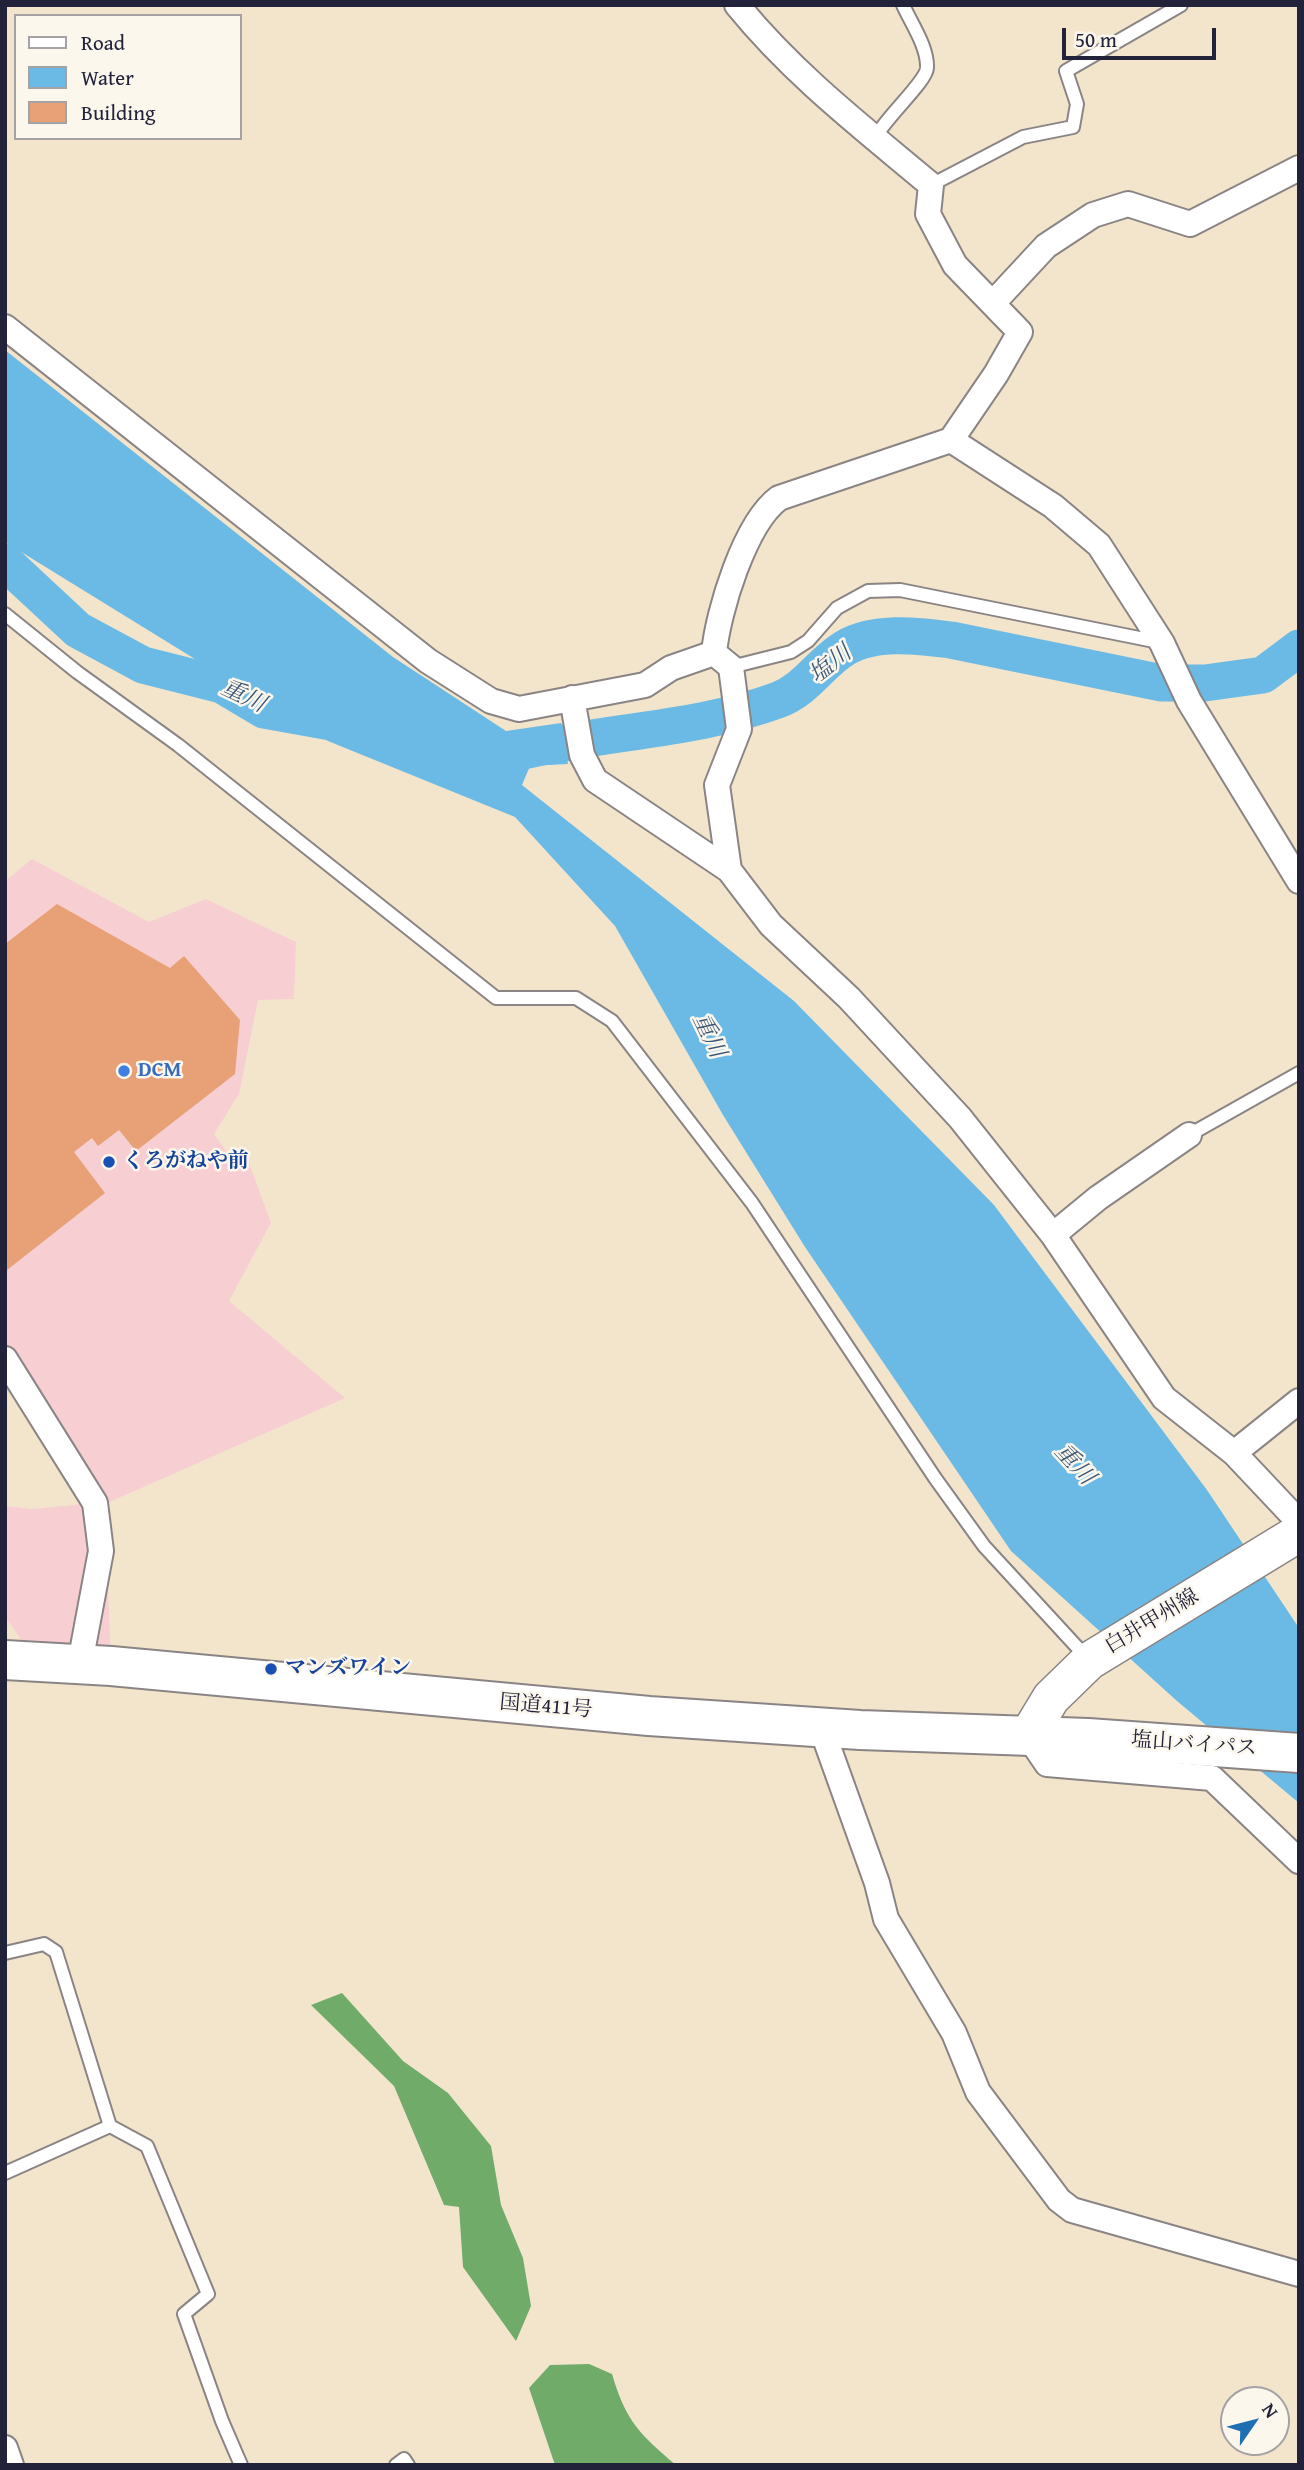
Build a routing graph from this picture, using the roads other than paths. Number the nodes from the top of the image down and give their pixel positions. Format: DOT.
graph roads {
  1 [pos="737,5"];
  2 [pos="903,5"];
  3 [pos="1181,5"];
  4 [pos="875,138"];
  5 [pos="1299,168"];
  6 [pos="931,185"];
  7 [pos="993,303"];
  8 [pos="5,327"];
  9 [pos="951,440"];
  10 [pos="5,614"];
  11 [pos="1162,643"];
  12 [pos="722,660"];
  13 [pos="572,698"];
  14 [pos="730,870"];
  15 [pos="1299,881"];
  16 [pos="1299,1073"];
  17 [pos="1189,1135"];
  18 [pos="1053,1235"];
  19 [pos="5,1359"];
  20 [pos="1299,1401"];
  21 [pos="1234,1454"];
  22 [pos="1297,1530"];
  23 [pos="5,1660"];
  24 [pos="1089,1661"];
  25 [pos="80,1663"];
  26 [pos="821,1727"];
  27 [pos="1028,1736"];
  28 [pos="1088,1738"];
  29 [pos="1299,1753"];
  30 [pos="1299,1861"];
  31 [pos="5,1953"];
  32 [pos="110,2126"];
  33 [pos="5,2172"];
  34 [pos="1299,2274"];
  35 [pos="5,2448"];
  36 [pos="11,2465"];
  37 [pos="242,2465"];
  38 [pos="396,2465"];
  39 [pos="408,2465"];
  1 -- 4 [label="street"];
  2 -- 4 [label="lane"];
  3 -- 6 [label="lane"];
  4 -- 6 [label="street"];
  5 -- 7 [label="street"];
  6 -- 7 [label="street"];
  7 -- 9 [label="street"];
  8 -- 13 [label="street"];
  9 -- 11 [label="street"];
  9 -- 12 [label="street"];
  10 -- 24 [label="lane"];
  11 -- 12 [label="lane"];
  11 -- 15 [label="street"];
  12 -- 13 [label="street"];
  12 -- 14 [label="street"];
  13 -- 14 [label="street"];
  14 -- 18 [label="street"];
  16 -- 17 [label="lane"];
  17 -- 18 [label="street"];
  18 -- 21 [label="street"];
  19 -- 25 [label="street"];
  20 -- 21 [label="street"];
  21 -- 22 [label="street"];
  22 -- 24 [label="main road, 白井甲州線"];
  23 -- 25 [label="highway, 国道411号"];
  24 -- 27 [label="main road, 白井甲州線"];
  25 -- 26 [label="highway, 国道411号"];
  26 -- 27 [label="highway, 国道411号"];
  26 -- 34 [label="street"];
  27 -- 28 [label="highway, 国道411号"];
  27 -- 30 [label="street"];
  28 -- 29 [label="highway, 塩山バイパス"];
  31 -- 32 [label="lane"];
  32 -- 33 [label="lane"];
  32 -- 37 [label="lane"];
  35 -- 36 [label="street"];
  38 -- 39 [label="lane"];
}
